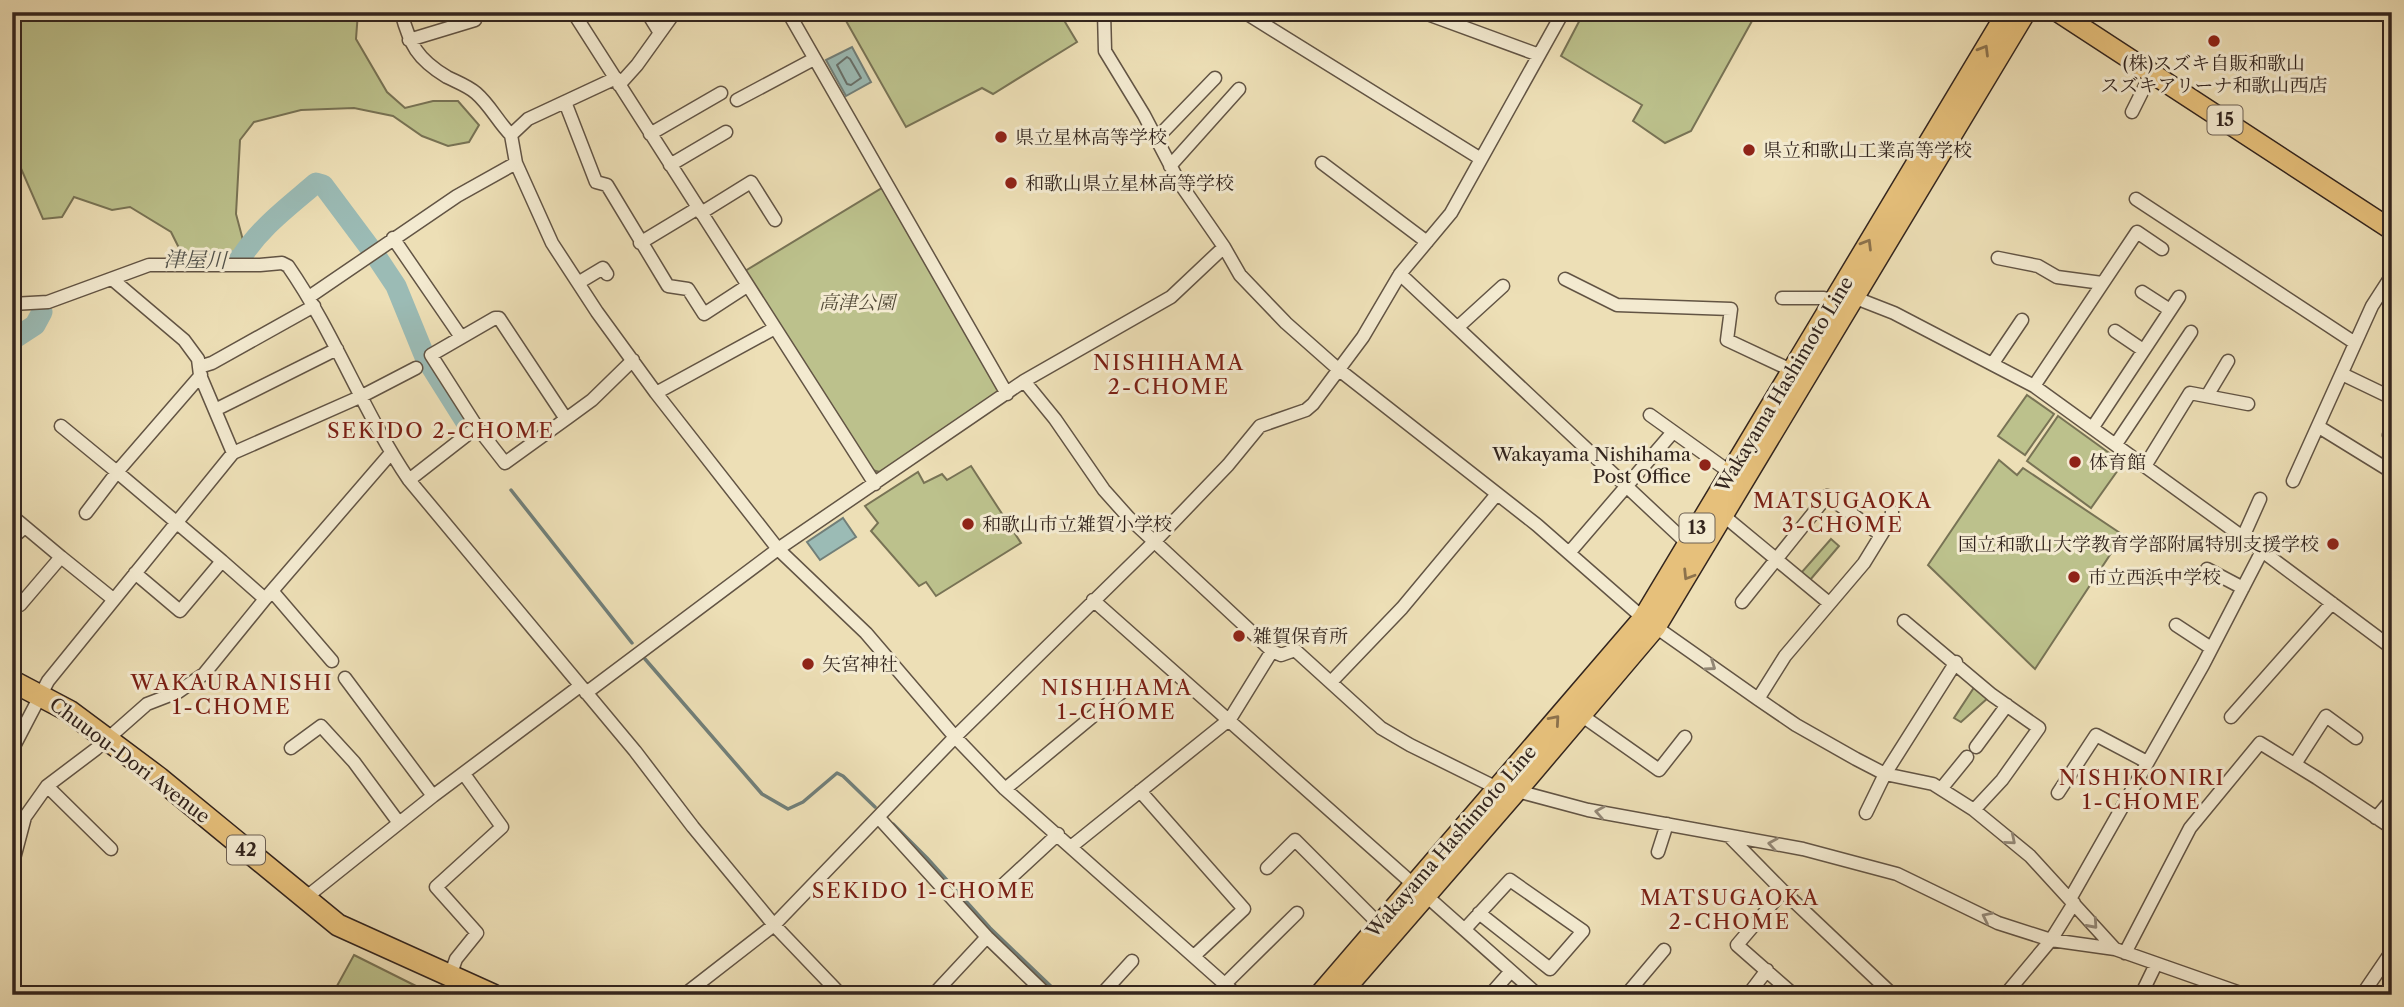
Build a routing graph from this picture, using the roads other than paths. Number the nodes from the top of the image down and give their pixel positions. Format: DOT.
graph roads {
  1 [pos="401,12"];
  2 [pos="573,12"];
  3 [pos="647,12"];
  4 [pos="675,12"];
  5 [pos="788,12"];
  6 [pos="1104,12"];
  7 [pos="1244,12"];
  8 [pos="1422,12"];
  9 [pos="1563,12"];
  10 [pos="2007,12"];
  11 [pos="2026,12"];
  12 [pos="2058,12"];
  13 [pos="475,20"];
  14 [pos="660,33"];
  15 [pos="409,40"];
  16 [pos="1539,55"];
  17 [pos="814,59"];
  18 [pos="2152,72"];
  19 [pos="1215,78"];
  20 [pos="618,82"];
  21 [pos="1239,89"];
  22 [pos="721,93"];
  23 [pos="737,100"];
  24 [pos="565,102"];
  25 [pos="2132,112"];
  26 [pos="726,132"];
  27 [pos="650,134"];
  28 [pos="511,135"];
  29 [pos="1156,139"];
  30 [pos="1481,159"];
  31 [pos="516,163"];
  32 [pos="1322,163"];
  33 [pos="670,165"];
  34 [pos="1170,166"];
  35 [pos="2136,199"];
  36 [pos="699,210"];
  37 [pos="775,220"];
  38 [pos="2392,230"];
  39 [pos="393,238"];
  40 [pos="1427,242"];
  41 [pos="640,243"];
  42 [pos="1224,247"];
  43 [pos="2162,249"];
  44 [pos="1998,258"];
  45 [pos="607,274"];
  46 [pos="1400,274"];
  47 [pos="2392,275"];
  48 [pos="112,279"];
  49 [pos="1565,279"];
  50 [pos="2102,283"];
  51 [pos="578,284"];
  52 [pos="747,286"];
  53 [pos="1503,286"];
  54 [pos="2142,292"];
  55 [pos="1842,297"];
  56 [pos="2179,297"];
  57 [pos="1782,298"];
  58 [pos="312,301"];
  59 [pos="12,304"];
  60 [pos="2170,310"];
  61 [pos="2022,320"];
  62 [pos="1458,327"];
  63 [pos="775,328"];
  64 [pos="2115,331"];
  65 [pos="2191,332"];
  66 [pos="461,337"];
  67 [pos="2355,343"];
  68 [pos="337,349"];
  69 [pos="2143,350"];
  70 [pos="633,360"];
  71 [pos="2228,361"];
  72 [pos="1993,363"];
  73 [pos="416,368"];
  74 [pos="1338,369"];
  75 [pos="1791,370"];
  76 [pos="200,371"];
  77 [pos="2342,374"];
  78 [pos="1024,381"];
  79 [pos="2034,386"];
  80 [pos="656,393"];
  81 [pos="1007,394"];
  82 [pos="362,396"];
  83 [pos="2207,396"];
  84 [pos="2392,398"];
  85 [pos="2248,404"];
  86 [pos="215,410"];
  87 [pos="1650,415"];
  88 [pos="566,419"];
  89 [pos="61,426"];
  90 [pos="477,427"];
  91 [pos="2093,427"];
  92 [pos="2319,427"];
  93 [pos="1674,432"];
  94 [pos="2116,444"];
  95 [pos="233,453"];
  96 [pos="391,453"];
  97 [pos="2142,466"];
  98 [pos="117,472"];
  99 [pos="2392,472"];
  100 [pos="1731,473"];
  101 [pos="409,480"];
  102 [pos="2293,481"];
  103 [pos="875,484"];
  104 [pos="1626,487"];
  105 [pos="1497,495"];
  106 [pos="2260,499"];
  107 [pos="1892,512"];
  108 [pos="86,513"];
  109 [pos="12,516"];
  110 [pos="1724,516"];
  111 [pos="176,522"];
  112 [pos="25,527"];
  113 [pos="1881,535"];
  114 [pos="2243,537"];
  115 [pos="12,538"];
  116 [pos="1154,542"];
  117 [pos="1688,544"];
  118 [pos="778,549"];
  119 [pos="2262,551"];
  120 [pos="1569,553"];
  121 [pos="61,557"];
  122 [pos="1775,559"];
  123 [pos="222,561"];
  124 [pos="2207,569"];
  125 [pos="135,573"];
  126 [pos="2243,588"];
  127 [pos="268,595"];
  128 [pos="12,597"];
  129 [pos="113,599"];
  130 [pos="1093,600"];
  131 [pos="1742,602"];
  132 [pos="1829,603"];
  133 [pos="2332,603"];
  134 [pos="1904,621"];
  135 [pos="1649,622"];
  136 [pos="2176,625"];
  137 [pos="2211,648"];
  138 [pos="2392,648"];
  139 [pos="1272,651"];
  140 [pos="332,661"];
  141 [pos="1956,662"];
  142 [pos="345,678"];
  143 [pos="12,681"];
  144 [pos="1331,682"];
  145 [pos="583,690"];
  146 [pos="1122,692"];
  147 [pos="40,694"];
  148 [pos="1758,699"];
  149 [pos="2007,705"];
  150 [pos="1581,715"];
  151 [pos="2231,717"];
  152 [pos="1230,719"];
  153 [pos="955,737"];
  154 [pos="1685,737"];
  155 [pos="2356,738"];
  156 [pos="108,740"];
  157 [pos="291,748"];
  158 [pos="12,750"];
  159 [pos="2147,762"];
  160 [pos="2295,764"];
  161 [pos="464,774"];
  162 [pos="1885,774"];
  163 [pos="47,786"];
  164 [pos="1497,788"];
  165 [pos="1005,789"];
  166 [pos="1941,789"];
  167 [pos="1140,791"];
  168 [pos="1517,791"];
  169 [pos="2059,793"];
  170 [pos="433,796"];
  171 [pos="2392,800"];
  172 [pos="1974,810"];
  173 [pos="1866,813"];
  174 [pos="879,818"];
  175 [pos="2376,818"];
  176 [pos="400,823"];
  177 [pos="1667,824"];
  178 [pos="2392,828"];
  179 [pos="1058,834"];
  180 [pos="1729,836"];
  181 [pos="1072,846"];
  182 [pos="111,849"];
  183 [pos="1658,852"];
  184 [pos="12,866"];
  185 [pos="1267,869"];
  186 [pos="1004,884"];
  187 [pos="1420,889"];
  188 [pos="1783,891"];
  189 [pos="304,899"];
  190 [pos="2072,901"];
  191 [pos="1297,913"];
  192 [pos="1479,913"];
  193 [pos="1379,924"];
  194 [pos="774,925"];
  195 [pos="1465,929"];
  196 [pos="987,937"];
  197 [pos="2051,940"];
  198 [pos="1664,950"];
  199 [pos="2120,951"];
  200 [pos="2392,951"];
  201 [pos="1194,956"];
  202 [pos="1132,961"];
  203 [pos="2156,964"];
  204 [pos="1767,970"];
  205 [pos="1511,971"];
  206 [pos="450,976"];
  207 [pos="1225,984"];
  208 [pos="2210,989"];
  209 [pos="494,995"];
  210 [pos="684,995"];
  211 [pos="841,995"];
  212 [pos="933,995"];
  213 [pos="1047,995"];
  214 [pos="1101,995"];
  215 [pos="1237,995"];
  216 [pos="1319,995"];
  217 [pos="1340,995"];
  218 [pos="1490,995"];
  219 [pos="1538,995"];
  220 [pos="1626,995"];
  221 [pos="1748,995"];
  222 [pos="1794,995"];
  223 [pos="1893,995"];
  224 [pos="2005,995"];
  225 [pos="2141,995"];
  226 [pos="2246,995"];
  227 [pos="2362,995"];
  1 -- 15 [label="street"];
  2 -- 20 [label="street"];
  3 -- 14 [label="street"];
  4 -- 14 [label="street"];
  5 -- 17 [label="street"];
  6 -- 29 [label="street"];
  7 -- 30 [label="street"];
  8 -- 16 [label="street"];
  9 -- 16 [label="street"];
  55 -- 10 [label="main road, Wakayama Hashimoto Line / 13, one-way"];
  11 -- 55 [label="main road, Wakayama Hashimoto Line / 13"];
  12 -- 18 [label="main road, 15"];
  13 -- 15 [label="street"];
  14 -- 20 [label="street"];
  15 -- 28 [label="street"];
  16 -- 30 [label="street"];
  17 -- 23 [label="street"];
  17 -- 81 [label="street"];
  18 -- 25 [label="street"];
  18 -- 38 [label="main road, 15"];
  19 -- 29 [label="street"];
  20 -- 24 [label="street"];
  20 -- 27 [label="street"];
  21 -- 34 [label="street"];
  22 -- 27 [label="street"];
  24 -- 28 [label="street"];
  24 -- 41 [label="street"];
  26 -- 33 [label="street"];
  27 -- 33 [label="street"];
  28 -- 31 [label="street"];
  29 -- 34 [label="street"];
  30 -- 40 [label="street"];
  31 -- 39 [label="street"];
  31 -- 51 [label="street"];
  32 -- 40 [label="street"];
  33 -- 36 [label="street"];
  34 -- 42 [label="street"];
  35 -- 67 [label="street"];
  36 -- 37 [label="street"];
  36 -- 41 [label="street"];
  36 -- 52 [label="street"];
  39 -- 58 [label="street"];
  39 -- 66 [label="street"];
  40 -- 46 [label="street"];
  41 -- 52 [label="street"];
  42 -- 74 [label="street"];
  42 -- 78 [label="street"];
  43 -- 50 [label="street"];
  44 -- 50 [label="street"];
  45 -- 51 [label="street"];
  46 -- 62 [label="street"];
  46 -- 74 [label="street"];
  47 -- 67 [label="street"];
  48 -- 58 [label="street"];
  48 -- 59 [label="street"];
  48 -- 76 [label="street"];
  49 -- 75 [label="street"];
  50 -- 79 [label="street"];
  51 -- 70 [label="street"];
  52 -- 63 [label="street"];
  53 -- 62 [label="street"];
  54 -- 60 [label="street"];
  55 -- 57 [label="street"];
  55 -- 72 [label="street"];
  55 -- 75 [label="main road, Wakayama Hashimoto Line / 13"];
  55 -- 110 [label="main road, Wakayama Hashimoto Line / 13"];
  56 -- 60 [label="street"];
  58 -- 68 [label="street"];
  58 -- 76 [label="street"];
  60 -- 69 [label="street"];
  61 -- 72 [label="street"];
  62 -- 104 [label="street"];
  63 -- 80 [label="street"];
  63 -- 103 [label="street"];
  64 -- 69 [label="street"];
  65 -- 94 [label="street"];
  66 -- 88 [label="street"];
  66 -- 90 [label="street"];
  67 -- 77 [label="street"];
  68 -- 82 [label="street"];
  68 -- 86 [label="street"];
  69 -- 91 [label="street"];
  70 -- 80 [label="street"];
  70 -- 88 [label="street"];
  71 -- 83 [label="street"];
  72 -- 79 [label="street"];
  73 -- 82 [label="street"];
  74 -- 105 [label="street"];
  74 -- 116 [label="street"];
  75 -- 100 [label="main road, Wakayama Hashimoto Line / 13"];
  76 -- 86 [label="street"];
  76 -- 98 [label="street"];
  77 -- 84 [label="street"];
  77 -- 92 [label="street"];
  78 -- 81 [label="street"];
  78 -- 116 [label="street"];
  79 -- 91 [label="street"];
  80 -- 118 [label="street"];
  81 -- 103 [label="street"];
  82 -- 95 [label="street"];
  82 -- 96 [label="street"];
  83 -- 85 [label="street"];
  83 -- 97 [label="street"];
  86 -- 95 [label="street"];
  87 -- 93 [label="street"];
  88 -- 90 [label="street"];
  89 -- 98 [label="street"];
  90 -- 101 [label="street"];
  91 -- 94 [label="street"];
  92 -- 99 [label="street"];
  92 -- 102 [label="street"];
  93 -- 100 [label="street"];
  93 -- 104 [label="street"];
  94 -- 97 [label="street"];
  95 -- 111 [label="street"];
  96 -- 101 [label="street"];
  96 -- 127 [label="street"];
  97 -- 114 [label="street"];
  98 -- 108 [label="street"];
  98 -- 111 [label="street"];
  100 -- 117 [label="main road, Wakayama Hashimoto Line / 13"];
  101 -- 145 [label="street"];
  103 -- 118 [label="street"];
  104 -- 117 [label="street"];
  104 -- 120 [label="street"];
  105 -- 120 [label="street"];
  105 -- 144 [label="street"];
  106 -- 114 [label="street"];
  107 -- 113 [label="street"];
  109 -- 112 [label="street"];
  110 -- 122 [label="street"];
  110 -- 135 [label="main road, Wakayama Hashimoto Line / 13, one-way"];
  111 -- 123 [label="street"];
  111 -- 125 [label="street"];
  112 -- 115 [label="street"];
  112 -- 121 [label="street"];
  113 -- 122 [label="street"];
  113 -- 132 [label="street"];
  114 -- 119 [label="street"];
  116 -- 130 [label="street"];
  116 -- 139 [label="street"];
  117 -- 135 [label="main road, Wakayama Hashimoto Line / 13"];
  118 -- 145 [label="street"];
  118 -- 153 [label="street"];
  119 -- 126 [label="street"];
  119 -- 133 [label="street"];
  120 -- 135 [label="street"];
  121 -- 128 [label="street"];
  121 -- 129 [label="street"];
  122 -- 131 [label="street"];
  122 -- 132 [label="street"];
  123 -- 125 [label="street"];
  123 -- 127 [label="street"];
  124 -- 126 [label="street"];
  125 -- 129 [label="street"];
  126 -- 137 [label="street"];
  127 -- 140 [label="street"];
  127 -- 156 [label="street"];
  129 -- 147 [label="street"];
  130 -- 152 [label="street"];
  130 -- 153 [label="street"];
  132 -- 148 [label="street"];
  133 -- 138 [label="street"];
  133 -- 151 [label="street"];
  134 -- 141 [label="street"];
  135 -- 148 [label="street, one-way"];
  135 -- 150 [label="main road, Wakayama Hashimoto Line / 13"];
  164 -- 135 [label="main road, Wakayama Hashimoto Line / 13, one-way"];
  136 -- 137 [label="street"];
  137 -- 159 [label="street"];
  139 -- 144 [label="street"];
  139 -- 152 [label="street"];
  141 -- 149 [label="street"];
  141 -- 162 [label="street"];
  142 -- 170 [label="street"];
  143 -- 147 [label="highway, Chuuou-Dori Avenue / 42"];
  144 -- 164 [label="street"];
  145 -- 161 [label="street"];
  145 -- 194 [label="street"];
  146 -- 165 [label="street"];
  147 -- 156 [label="highway, Chuuou-Dori Avenue / 42"];
  147 -- 158 [label="street"];
  148 -- 162 [label="street"];
  149 -- 166 [label="street"];
  149 -- 172 [label="street"];
  150 -- 154 [label="street"];
  150 -- 168 [label="main road, Wakayama Hashimoto Line / 13"];
  152 -- 167 [label="street"];
  152 -- 187 [label="street"];
  153 -- 165 [label="street"];
  153 -- 174 [label="street"];
  155 -- 160 [label="street"];
  156 -- 163 [label="street"];
  156 -- 189 [label="highway, Chuuou-Dori Avenue / 42"];
  157 -- 176 [label="street"];
  159 -- 169 [label="street"];
  159 -- 190 [label="street"];
  160 -- 175 [label="street"];
  160 -- 199 [label="street"];
  161 -- 170 [label="street"];
  161 -- 206 [label="street"];
  162 -- 166 [label="street"];
  162 -- 173 [label="street"];
  163 -- 182 [label="street"];
  163 -- 184 [label="street"];
  164 -- 168 [label="street"];
  164 -- 187 [label="main road, Wakayama Hashimoto Line / 13"];
  165 -- 179 [label="street"];
  166 -- 172 [label="street"];
  167 -- 181 [label="street"];
  167 -- 201 [label="street"];
  177 -- 168 [label="street, one-way"];
  168 -- 187 [label="main road, Wakayama Hashimoto Line / 13"];
  170 -- 176 [label="street"];
  171 -- 175 [label="street"];
  172 -- 190 [label="street, one-way"];
  174 -- 194 [label="street"];
  174 -- 196 [label="street"];
  175 -- 178 [label="street"];
  176 -- 189 [label="street"];
  177 -- 180 [label="street"];
  177 -- 183 [label="street"];
  179 -- 181 [label="street"];
  179 -- 186 [label="street"];
  180 -- 188 [label="street"];
  197 -- 180 [label="street, one-way"];
  181 -- 201 [label="street"];
  185 -- 193 [label="street"];
  187 -- 193 [label="main road, Wakayama Hashimoto Line / 13"];
  187 -- 195 [label="street"];
  187 -- 217 [label="main road, Wakayama Hashimoto Line / 13"];
  188 -- 204 [label="street"];
  188 -- 223 [label="street"];
  189 -- 206 [label="highway, Chuuou-Dori Avenue / 42"];
  190 -- 197 [label="street"];
  190 -- 199 [label="street, one-way"];
  191 -- 207 [label="street"];
  192 -- 192 [label="street"];
  192 -- 195 [label="street"];
  193 -- 216 [label="main road, Wakayama Hashimoto Line / 13"];
  194 -- 210 [label="street"];
  194 -- 211 [label="street"];
  195 -- 205 [label="street"];
  196 -- 212 [label="street"];
  196 -- 213 [label="street"];
  197 -- 199 [label="street"];
  197 -- 224 [label="street"];
  198 -- 220 [label="street"];
  199 -- 203 [label="street"];
  200 -- 227 [label="street"];
  201 -- 207 [label="street"];
  202 -- 214 [label="street"];
  203 -- 208 [label="street"];
  203 -- 225 [label="street"];
  204 -- 221 [label="street"];
  204 -- 222 [label="street"];
  205 -- 218 [label="street"];
  205 -- 219 [label="street"];
  206 -- 209 [label="highway, Chuuou-Dori Avenue / 42"];
  207 -- 215 [label="street"];
  208 -- 226 [label="street"];
}
